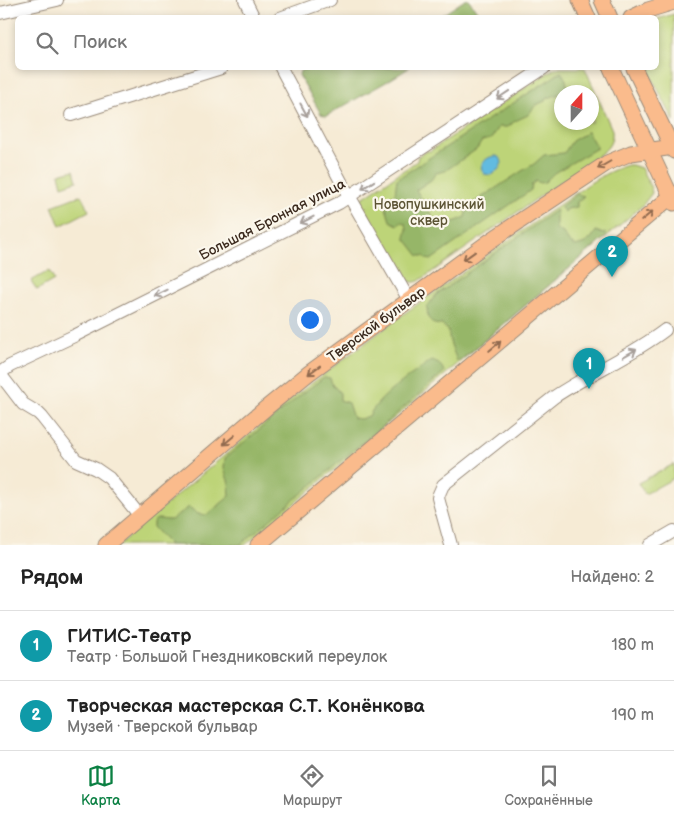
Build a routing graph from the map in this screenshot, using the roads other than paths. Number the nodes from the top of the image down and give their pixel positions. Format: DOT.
graph roads {
  1 [pos="57,0"];
  2 [pos="245,0"];
  3 [pos="330,0"];
  4 [pos="580,0"];
  5 [pos="602,0"];
  6 [pos="674,2"];
  7 [pos="32,3"];
  8 [pos="0,13"];
  9 [pos="252,15"];
  10 [pos="288,15"];
  11 [pos="587,15"];
  12 [pos="609,15"];
  13 [pos="637,15"];
  14 [pos="216,70"];
  15 [pos="282,70"];
  16 [pos="541,70"];
  17 [pos="612,70"];
  18 [pos="635,70"];
  19 [pos="71,115"];
  20 [pos="673,148"];
  21 [pos="650,150"];
  22 [pos="350,197"];
  23 [pos="673,198"];
  24 [pos="410,300"];
  25 [pos="661,333"];
  26 [pos="0,373"];
  27 [pos="140,516"];
  28 [pos="674,532"];
  29 [pos="106,545"];
  30 [pos="258,545"];
  31 [pos="451,545"];
  32 [pos="650,545"];
  1 -- 7 [label="street"];
  2 -- 9 [label="street"];
  3 -- 10 [label="street"];
  4 -- 11 [label="main road"];
  5 -- 12 [label="main road"];
  6 -- 13 [label="main road"];
  7 -- 8 [label="street"];
  14 -- 19 [label="street"];
  15 -- 22 [label="street, one-way"];
  16 -- 22 [label="street, Большая Бронная улица, one-way"];
  17 -- 21 [label="main road"];
  18 -- 20 [label="main road"];
  20 -- 21 [label="main road, Тверской бульвар"];
  21 -- 23 [label="main road"];
  21 -- 24 [label="main road, Тверской бульвар, one-way"];
  22 -- 24 [label="street"];
  22 -- 26 [label="street, Большая Бронная улица, one-way"];
  30 -- 23 [label="main road, one-way"];
  24 -- 27 [label="main road, Тверской бульвар, one-way"];
  31 -- 25 [label="street, one-way"];
  26 -- 27 [label="street"];
  27 -- 29 [label="main road, Тверской бульвар"];
  28 -- 32 [label="street"];
}
